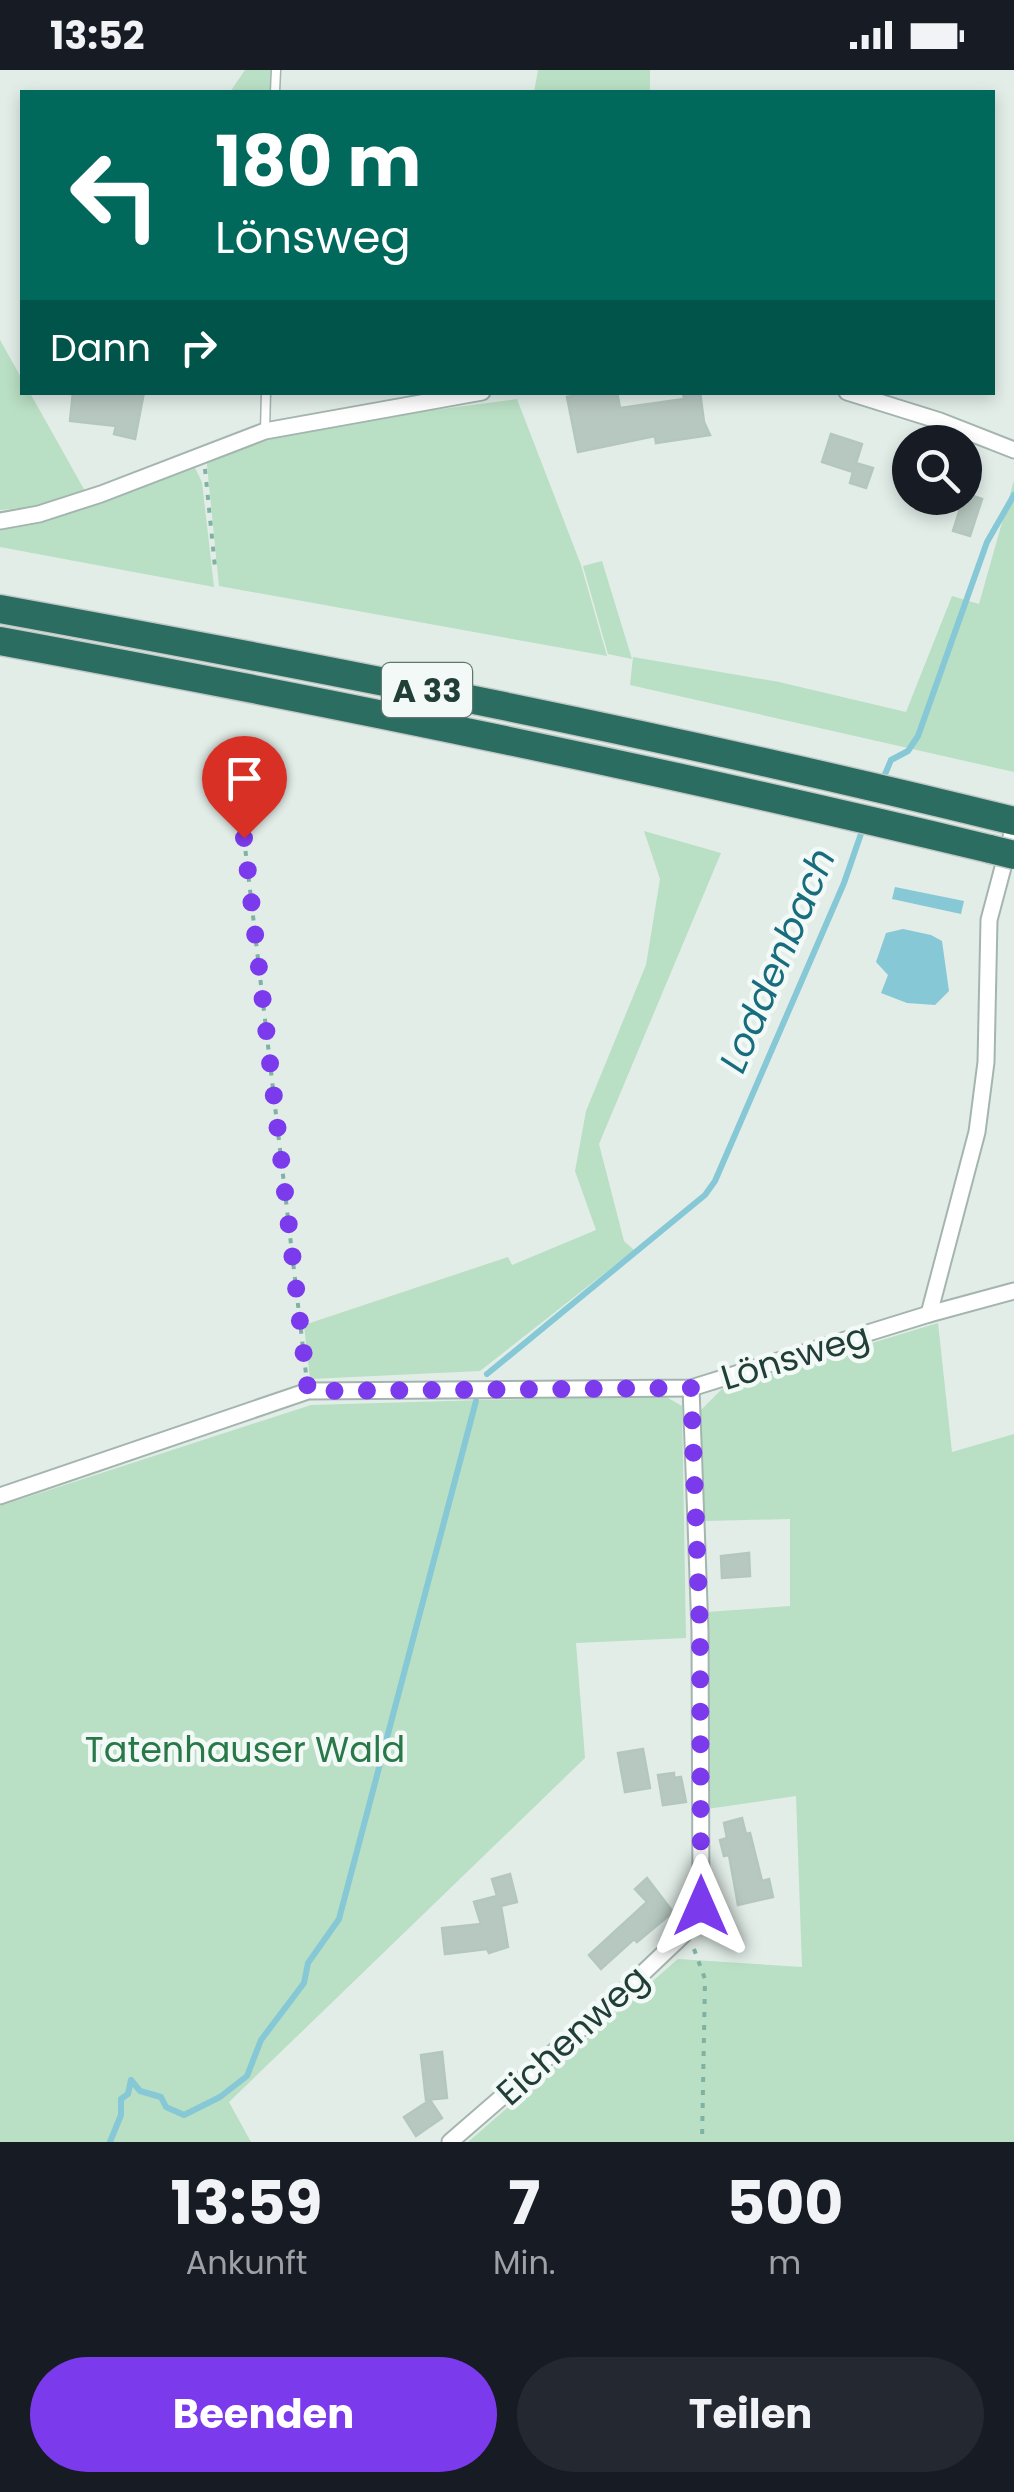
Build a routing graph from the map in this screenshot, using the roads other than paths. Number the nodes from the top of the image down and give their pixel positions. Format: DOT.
graph roads {
  1 [pos="266,395"];
  2 [pos="465,395"];
  3 [pos="857,395"];
  4 [pos="264,431"];
  5 [pos="1014,450"];
  6 [pos="0,520"];
  7 [pos="0,609"];
  8 [pos="0,641"];
  9 [pos="1009,822"];
  10 [pos="1002,852"];
  11 [pos="1014,1291"];
  12 [pos="929,1314"];
  13 [pos="691,1388"];
  14 [pos="0,1496"];
  15 [pos="450,2142"];
  1 -- 4 [label="lane"];
  2 -- 4 [label="street"];
  3 -- 5 [label="street"];
  4 -- 6 [label="street"];
  7 -- 9 [label="highway, A 33"];
  8 -- 10 [label="highway, A 33"];
  9 -- 12 [label="street"];
  11 -- 12 [label="street, Lönsweg"];
  12 -- 13 [label="street, Lönsweg"];
  13 -- 14 [label="street, Lönsweg"];
  13 -- 15 [label="street, Eichenweg"];
}
